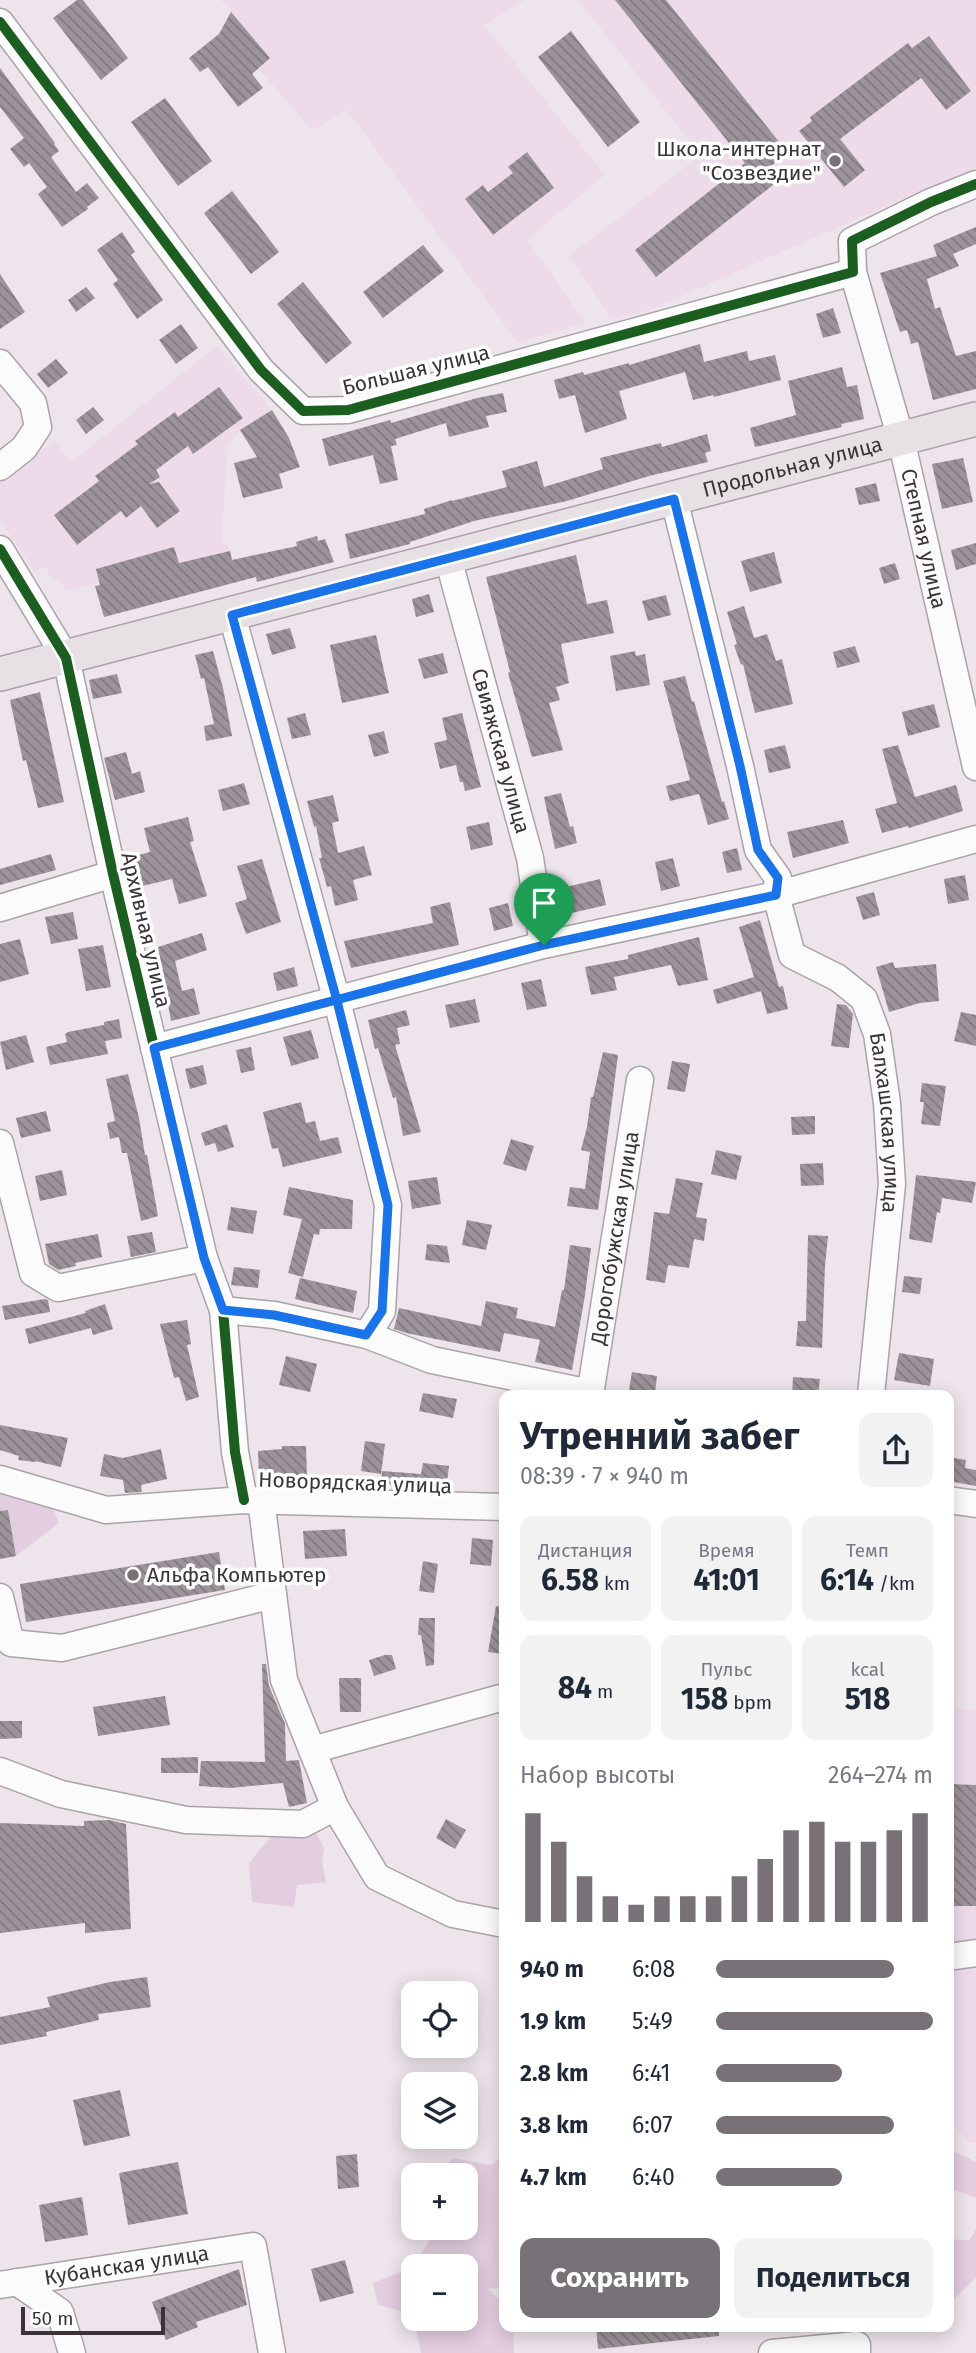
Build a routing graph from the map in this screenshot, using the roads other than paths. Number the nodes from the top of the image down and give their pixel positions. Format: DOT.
graph roads {
  1 [pos="0,22"];
  2 [pos="976,184"];
  3 [pos="853,272"];
  4 [pos="0,363"];
  5 [pos="976,419"];
  6 [pos="901,439"];
  7 [pos="0,467"];
  8 [pos="674,499"];
  9 [pos="0,549"];
  10 [pos="448,558"];
  11 [pos="232,615"];
  12 [pos="66,658"];
  13 [pos="0,674"];
  14 [pos="976,767"];
  15 [pos="976,839"];
  16 [pos="113,874"];
  17 [pos="776,895"];
  18 [pos="0,908"];
  19 [pos="544,945"];
  20 [pos="337,1001"];
  21 [pos="154,1048"];
  22 [pos="640,1080"];
  23 [pos="0,1143"];
  24 [pos="204,1258"];
  25 [pos="223,1310"];
  26 [pos="366,1335"];
  27 [pos="571,1390"];
  28 [pos="591,1390"];
  29 [pos="871,1390"];
  30 [pos="0,1479"];
  31 [pos="253,1500"];
  32 [pos="954,1501"];
  33 [pos="976,1504"];
  34 [pos="499,1507"];
  35 [pos="273,1595"];
  36 [pos="0,1597"];
  37 [pos="499,1698"];
  38 [pos="312,1750"];
  39 [pos="0,1771"];
  40 [pos="335,1807"];
  41 [pos="499,1923"];
  42 [pos="976,1953"];
  43 [pos="954,1956"];
  44 [pos="8,2284"];
  45 [pos="72,2353"];
  46 [pos="272,2353"];
  47 [pos="772,2353"];
  48 [pos="858,2353"];
  1 -- 3 [label="street, Большая улица"];
  2 -- 3 [label="street"];
  3 -- 6 [label="street, Степная улица"];
  4 -- 7 [label="street"];
  5 -- 6 [label="main road, Продольная улица"];
  6 -- 8 [label="main road, Продольная улица"];
  6 -- 14 [label="street, Степная улица"];
  8 -- 10 [label="main road, Продольная улица"];
  8 -- 17 [label="street, Балхашская улица"];
  9 -- 12 [label="street, Архивная улица"];
  10 -- 11 [label="main road, Продольная улица"];
  10 -- 19 [label="street, Свияжская улица"];
  11 -- 12 [label="main road, Продольная улица"];
  11 -- 20 [label="street"];
  12 -- 13 [label="main road, Продольная улица"];
  12 -- 16 [label="street, Архивная улица"];
  15 -- 17 [label="street"];
  16 -- 18 [label="street"];
  16 -- 21 [label="street, Архивная улица"];
  17 -- 19 [label="street"];
  17 -- 29 [label="street, Балхашская улица"];
  19 -- 20 [label="street"];
  20 -- 21 [label="street"];
  20 -- 26 [label="street"];
  21 -- 24 [label="street, Архивная улица"];
  22 -- 28 [label="street, Дорогобужская улица"];
  23 -- 24 [label="street"];
  24 -- 25 [label="street, Архивная улица"];
  25 -- 26 [label="street"];
  25 -- 31 [label="street, Архивная улица"];
  26 -- 27 [label="street"];
  30 -- 31 [label="street, Новорядская улица"];
  31 -- 34 [label="street, Новорядская улица"];
  31 -- 35 [label="street, Архивная улица"];
  32 -- 33 [label="street"];
  35 -- 36 [label="street"];
  35 -- 38 [label="street, Архивная улица"];
  37 -- 38 [label="street"];
  38 -- 40 [label="street, Архивная улица"];
  39 -- 40 [label="street"];
  40 -- 41 [label="street, Архивная улица"];
  42 -- 43 [label="street"];
  44 -- 45 [label="street"];
  44 -- 46 [label="street, Кубанская улица"];
  47 -- 48 [label="street"];
}
